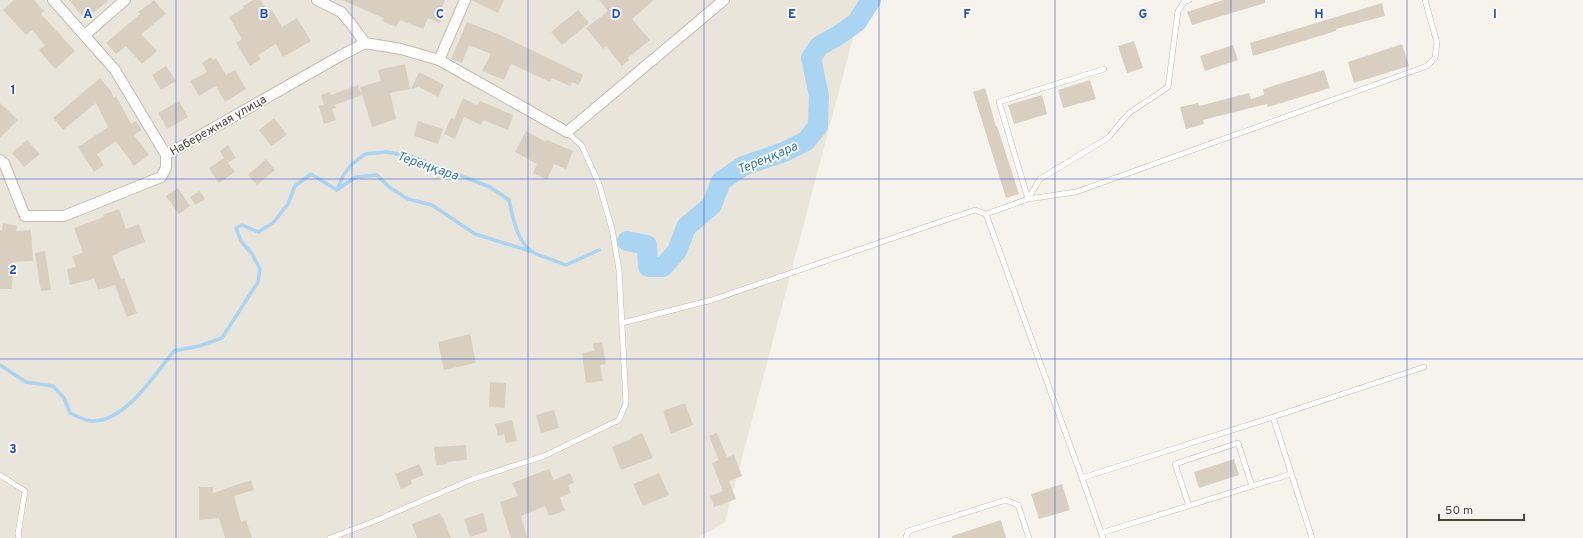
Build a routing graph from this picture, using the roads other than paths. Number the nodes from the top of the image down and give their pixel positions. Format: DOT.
graph roads {
  1 [pos="53,0"];
  2 [pos="125,0"];
  3 [pos="317,0"];
  4 [pos="465,0"];
  5 [pos="724,0"];
  6 [pos="1188,0"];
  7 [pos="1425,0"];
  8 [pos="85,35"];
  9 [pos="365,44"];
  10 [pos="439,60"];
  11 [pos="1104,68"];
  12 [pos="567,132"];
  13 [pos="166,154"];
  14 [pos="0,160"];
  15 [pos="1028,199"];
  16 [pos="986,214"];
  17 [pos="622,323"];
  18 [pos="1424,367"];
  19 [pos="1274,417"];
  20 [pos="1291,474"];
  21 [pos="0,475"];
  22 [pos="1082,478"];
  23 [pos="1252,486"];
  24 [pos="1189,506"];
  25 [pos="1102,536"];
  26 [pos="19,538"];
  27 [pos="330,538"];
  28 [pos="906,538"];
  29 [pos="1029,538"];
  30 [pos="1312,538"];
  1 -- 8 [label="street"];
  2 -- 8 [label="street"];
  3 -- 9 [label="street"];
  4 -- 10 [label="street"];
  5 -- 12 [label="street"];
  6 -- 15 [label="lane"];
  7 -- 15 [label="lane"];
  8 -- 13 [label="street"];
  9 -- 10 [label="street"];
  9 -- 13 [label="street, Набережная улица"];
  10 -- 12 [label="street"];
  11 -- 15 [label="lane"];
  12 -- 17 [label="lane"];
  13 -- 14 [label="street, Набережная улица"];
  15 -- 16 [label="lane"];
  16 -- 17 [label="lane"];
  16 -- 22 [label="lane"];
  17 -- 27 [label="lane"];
  18 -- 19 [label="lane"];
  19 -- 20 [label="lane"];
  19 -- 22 [label="lane"];
  20 -- 23 [label="lane"];
  20 -- 30 [label="lane"];
  21 -- 26 [label="lane"];
  22 -- 25 [label="lane"];
  23 -- 24 [label="lane"];
  23 -- 24 [label="lane"];
  24 -- 25 [label="lane"];
  28 -- 29 [label="lane"];
}
